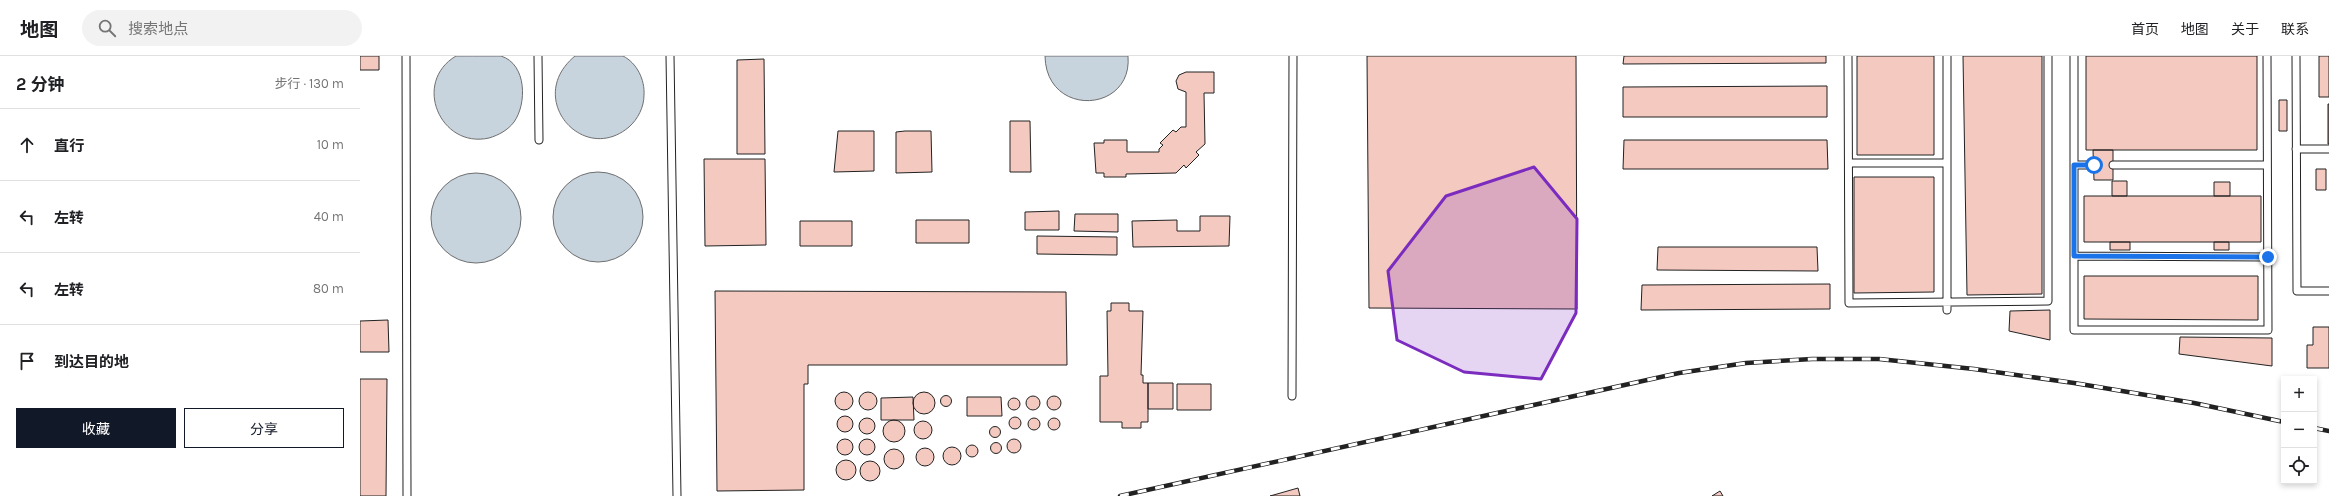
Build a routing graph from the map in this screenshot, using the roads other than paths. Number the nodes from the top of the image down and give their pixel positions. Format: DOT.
graph roads {
  1 [pos="406,56"];
  2 [pos="538,56"];
  3 [pos="670,56"];
  4 [pos="1293,56"];
  5 [pos="1848,56"];
  6 [pos="1947,56"];
  7 [pos="2048,56"];
  8 [pos="2074,56"];
  9 [pos="2267,56"];
  10 [pos="2296,56"];
  11 [pos="539,140"];
  12 [pos="2296,149"];
  13 [pos="2329,149"];
  14 [pos="1849,163"];
  15 [pos="1947,163"];
  16 [pos="2074,165"];
  17 [pos="2094,165"];
  18 [pos="2113,165"];
  19 [pos="2268,165"];
  20 [pos="2074,256"];
  21 [pos="2268,257"];
  22 [pos="2329,292"];
  23 [pos="1947,306"];
  24 [pos="1292,396"];
  25 [pos="407,496"];
  26 [pos="677,496"];
  1 -- 25 [label="lane"];
  2 -- 11 [label="lane"];
  3 -- 26 [label="lane"];
  4 -- 24 [label="lane"];
  5 -- 14 [label="lane"];
  6 -- 15 [label="lane"];
  7 -- 23 [label="lane"];
  8 -- 16 [label="lane"];
  9 -- 19 [label="lane"];
  10 -- 12 [label="lane"];
  12 -- 13 [label="lane"];
  12 -- 22 [label="lane"];
  14 -- 15 [label="lane"];
  14 -- 23 [label="lane"];
  15 -- 23 [label="lane"];
  16 -- 17 [label="lane"];
  16 -- 20 [label="lane"];
  18 -- 19 [label="lane"];
  19 -- 21 [label="lane"];
  20 -- 21 [label="lane"];
  20 -- 21 [label="lane"];
}
